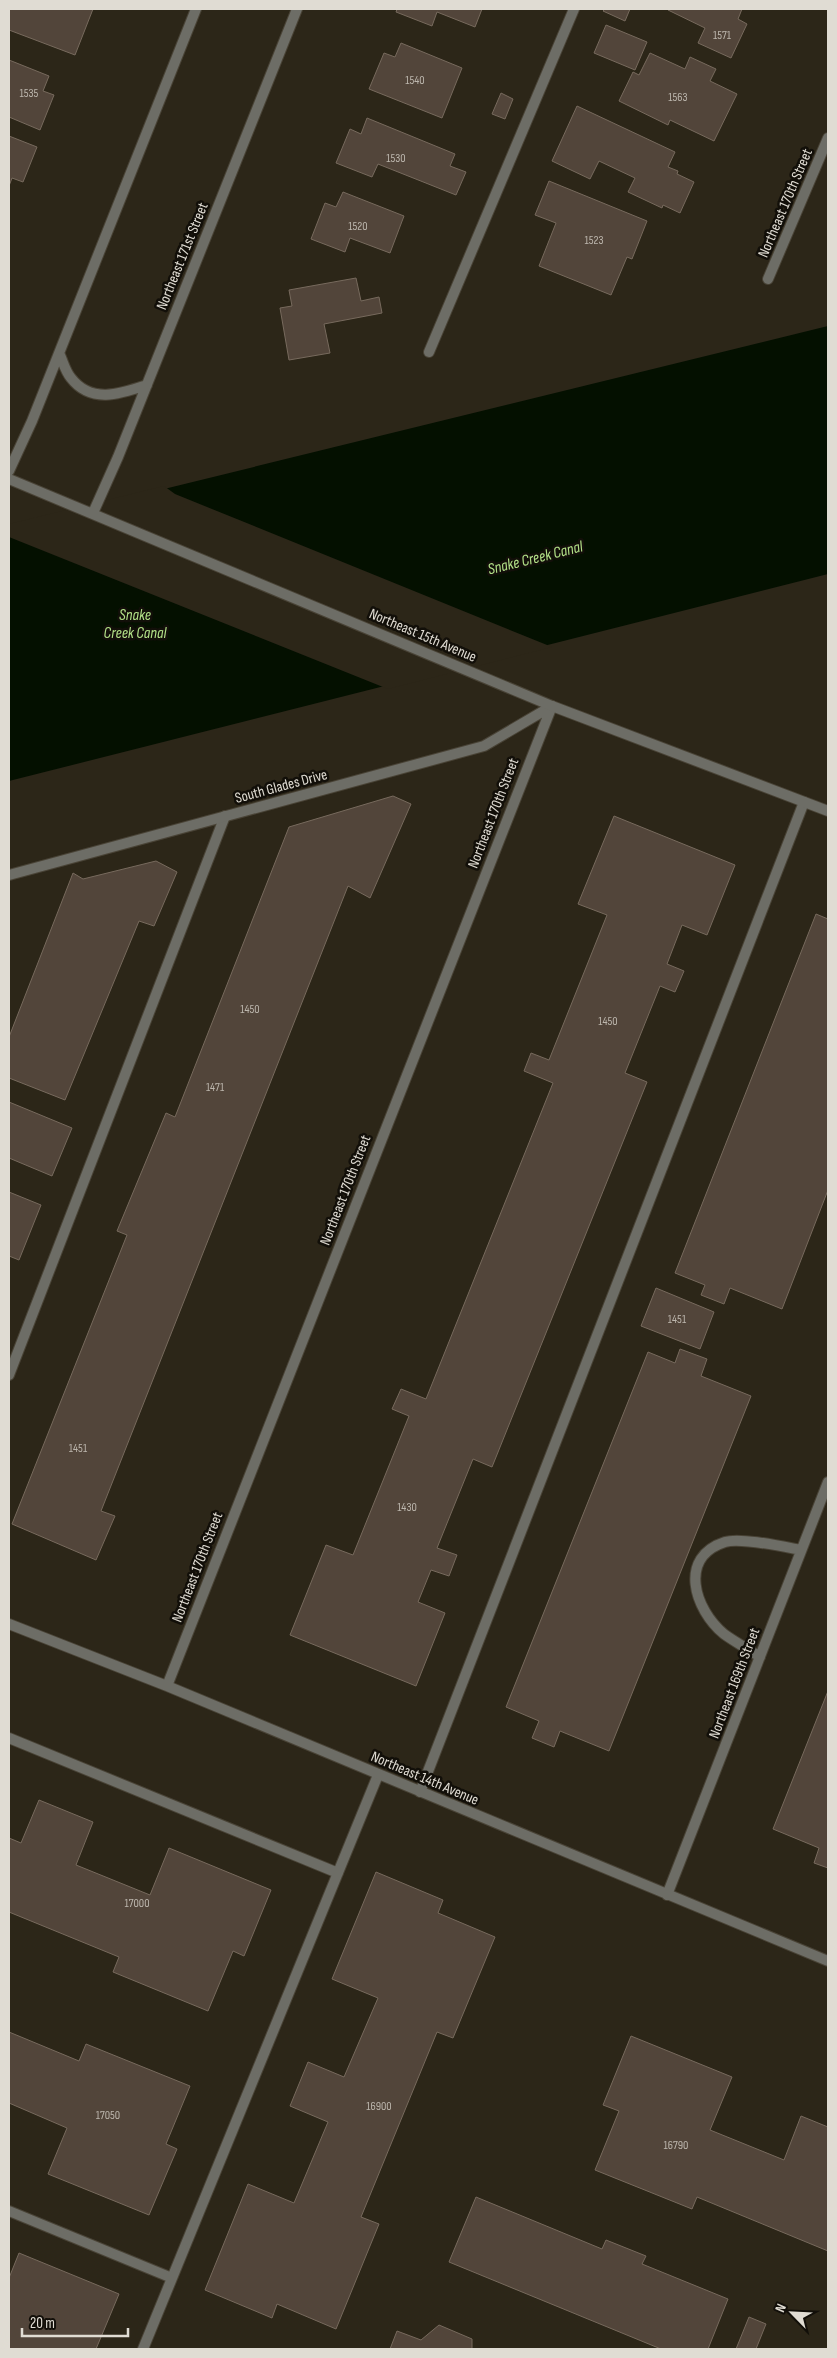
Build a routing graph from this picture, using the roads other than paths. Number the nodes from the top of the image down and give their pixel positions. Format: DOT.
graph roads {
  1 [pos="196,9"];
  2 [pos="297,9"];
  3 [pos="574,9"];
  4 [pos="828,138"];
  5 [pos="768,279"];
  6 [pos="429,352"];
  7 [pos="59,353"];
  8 [pos="146,385"];
  9 [pos="9,471"];
  10 [pos="9,479"];
  11 [pos="93,513"];
  12 [pos="552,706"];
  13 [pos="804,802"];
  14 [pos="828,811"];
  15 [pos="225,816"];
  16 [pos="9,875"];
  17 [pos="9,1375"];
  18 [pos="828,1482"];
  19 [pos="802,1550"];
  20 [pos="9,1624"];
  21 [pos="760,1657"];
  22 [pos="167,1686"];
  23 [pos="9,1738"];
  24 [pos="378,1774"];
  25 [pos="420,1792"];
  26 [pos="338,1873"];
  27 [pos="667,1895"];
  28 [pos="828,1961"];
  29 [pos="9,2211"];
  30 [pos="172,2278"];
  31 [pos="143,2349"];
  1 -- 7 [label="street"];
  2 -- 8 [label="street, Northeast 171st Street"];
  3 -- 6 [label="street"];
  4 -- 5 [label="street, Northeast 170th Street"];
  7 -- 8 [label="street"];
  7 -- 9 [label="street"];
  8 -- 11 [label="street, Northeast 171st Street"];
  10 -- 11 [label="street, Northeast 15th Avenue"];
  11 -- 12 [label="street, Northeast 15th Avenue"];
  12 -- 13 [label="street, Northeast 15th Avenue"];
  12 -- 15 [label="street, South Glades Drive"];
  12 -- 22 [label="street, Northeast 170th Street"];
  13 -- 14 [label="street, Northeast 15th Avenue"];
  13 -- 25 [label="street"];
  15 -- 16 [label="street, South Glades Drive"];
  15 -- 17 [label="street"];
  18 -- 19 [label="street, Northeast 169th Street"];
  19 -- 21 [label="street, Northeast 169th Street"];
  19 -- 21 [label="street"];
  20 -- 22 [label="street, Northeast 14th Avenue"];
  21 -- 27 [label="street, Northeast 169th Street"];
  22 -- 24 [label="street, Northeast 14th Avenue"];
  23 -- 26 [label="street"];
  24 -- 25 [label="street, Northeast 14th Avenue"];
  24 -- 26 [label="street"];
  25 -- 27 [label="street, Northeast 14th Avenue"];
  26 -- 30 [label="street"];
  27 -- 28 [label="street, Northeast 14th Avenue"];
  29 -- 30 [label="street"];
  30 -- 31 [label="street"];
}
